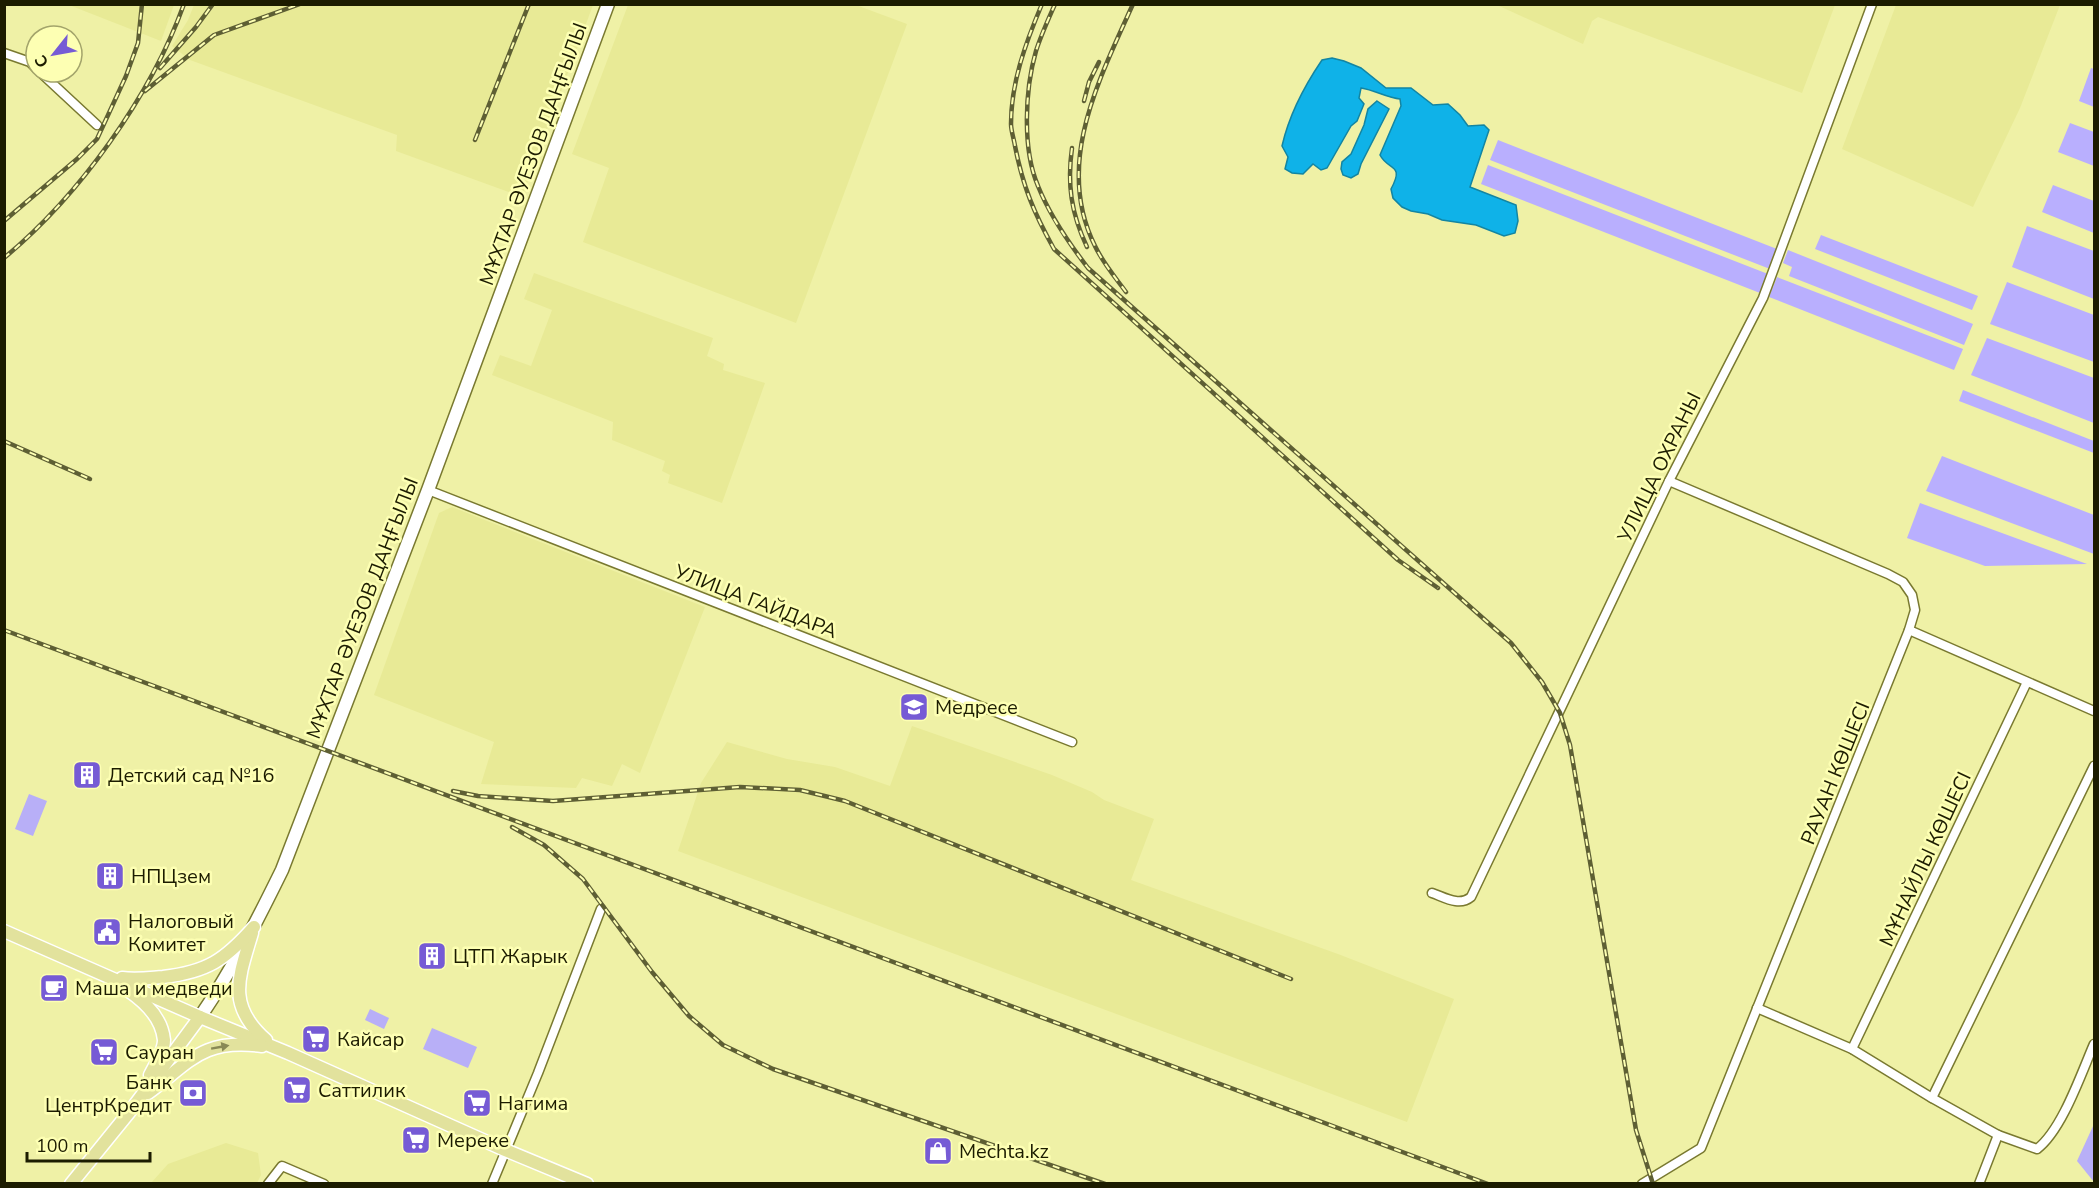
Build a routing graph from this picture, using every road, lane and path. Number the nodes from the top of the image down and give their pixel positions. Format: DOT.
graph roads {
  1 [pos="608,4"];
  2 [pos="1872,4"];
  3 [pos="4,53"];
  4 [pos="24,60"];
  5 [pos="53,84"];
  6 [pos="97,125"];
  7 [pos="1669,481"];
  8 [pos="428,490"];
  9 [pos="1909,630"];
  10 [pos="2027,682"];
  11 [pos="2094,711"];
  12 [pos="1072,742"];
  13 [pos="2094,766"];
  14 [pos="1432,893"];
  15 [pos="601,909"];
  16 [pos="254,927"];
  17 [pos="4,931"];
  18 [pos="101,972"];
  19 [pos="1757,1008"];
  20 [pos="200,1017"];
  21 [pos="2094,1044"];
  22 [pos="1852,1049"];
  23 [pos="284,1051"];
  24 [pos="1932,1098"];
  25 [pos="137,1101"];
  26 [pos="1998,1135"];
  27 [pos="505,1150"];
  28 [pos="324,1183"];
  29 [pos="71,1184"];
  30 [pos="268,1184"];
  31 [pos="492,1184"];
  32 [pos="587,1184"];
  33 [pos="1642,1184"];
  34 [pos="1980,1184"];
  1 -- 8 [label="main road, МҰХТАР ӘУЕЗОВ ДАҢҒЫЛЫ"];
  2 -- 7 [label="street, УЛИЦА ОХРАНЫ"];
  3 -- 4 [label="street"];
  5 -- 6 [label="street"];
  7 -- 9 [label="street, РАУАН КӨШЕСІ"];
  7 -- 14 [label="street, УЛИЦА ОХРАНЫ"];
  8 -- 12 [label="street, УЛИЦА ГАЙДАРА"];
  8 -- 16 [label="main road, МҰХТАР ӘУЕЗОВ ДАҢҒЫЛЫ"];
  9 -- 10 [label="street"];
  9 -- 19 [label="street, РАУАН КӨШЕСІ"];
  10 -- 11 [label="street"];
  10 -- 22 [label="street, МҰНАЙЛЫ КӨШЕСІ"];
  13 -- 24 [label="street"];
  15 -- 27 [label="street"];
  16 -- 18 [label="main road"];
  16 -- 20 [label="main road, МҰХТАР ӘУЕЗОВ ДАҢҒЫЛЫ"];
  16 -- 23 [label="main road"];
  17 -- 18 [label="main road"];
  18 -- 20 [label="main road"];
  18 -- 25 [label="main road"];
  19 -- 22 [label="street"];
  19 -- 33 [label="street, РАУАН КӨШЕСІ"];
  20 -- 23 [label="main road"];
  20 -- 25 [label="main road, МҰХТАР ӘУЕЗОВ ДАҢҒЫЛЫ"];
  21 -- 26 [label="street"];
  22 -- 24 [label="street"];
  25 -- 23 [label="main road, one-way"];
  23 -- 27 [label="main road"];
  24 -- 26 [label="street"];
  25 -- 29 [label="main road, МҰХТАР ӘУЕЗОВ ДАҢҒЫЛЫ"];
  26 -- 34 [label="street"];
  27 -- 31 [label="street"];
  27 -- 32 [label="main road"];
  28 -- 30 [label="street"];
}
